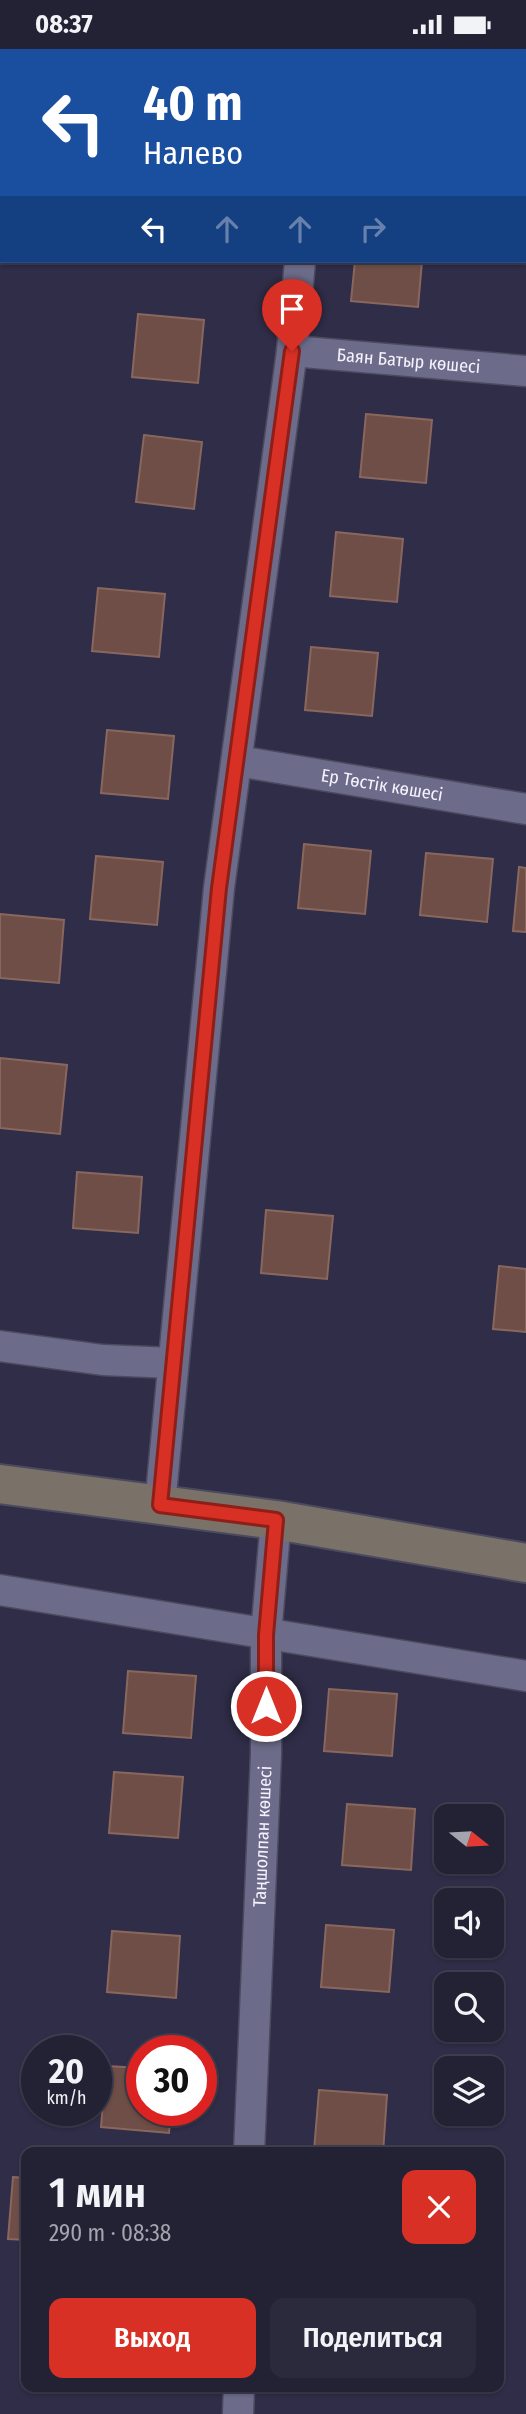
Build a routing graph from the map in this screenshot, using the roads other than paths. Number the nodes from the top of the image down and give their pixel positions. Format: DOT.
graph roads {
  1 [pos="300,263"];
  2 [pos="292,351"];
  3 [pos="526,371"];
  4 [pos="237,761"];
  5 [pos="526,809"];
  6 [pos="0,1346"];
  7 [pos="173,1363"];
  8 [pos="0,1484"];
  9 [pos="160,1505"];
  10 [pos="276,1520"];
  11 [pos="526,1563"];
  12 [pos="0,1590"];
  13 [pos="266,1635"];
  14 [pos="526,1676"];
  15 [pos="249,2147"];
  16 [pos="239,2392"];
  17 [pos="238,2414"];
  1 -- 2 [label="street"];
  2 -- 3 [label="street, Баян Батыр көшесі"];
  2 -- 4 [label="street"];
  4 -- 5 [label="street, Ер Төстік көшесі"];
  4 -- 7 [label="street"];
  6 -- 7 [label="street"];
  7 -- 9 [label="street"];
  8 -- 9 [label="street"];
  9 -- 10 [label="street"];
  10 -- 11 [label="street"];
  10 -- 13 [label="street, Таңшолпан көшесі"];
  12 -- 13 [label="street"];
  13 -- 14 [label="street"];
  13 -- 15 [label="street, Таңшолпан көшесі"];
  16 -- 17 [label="street"];
}
